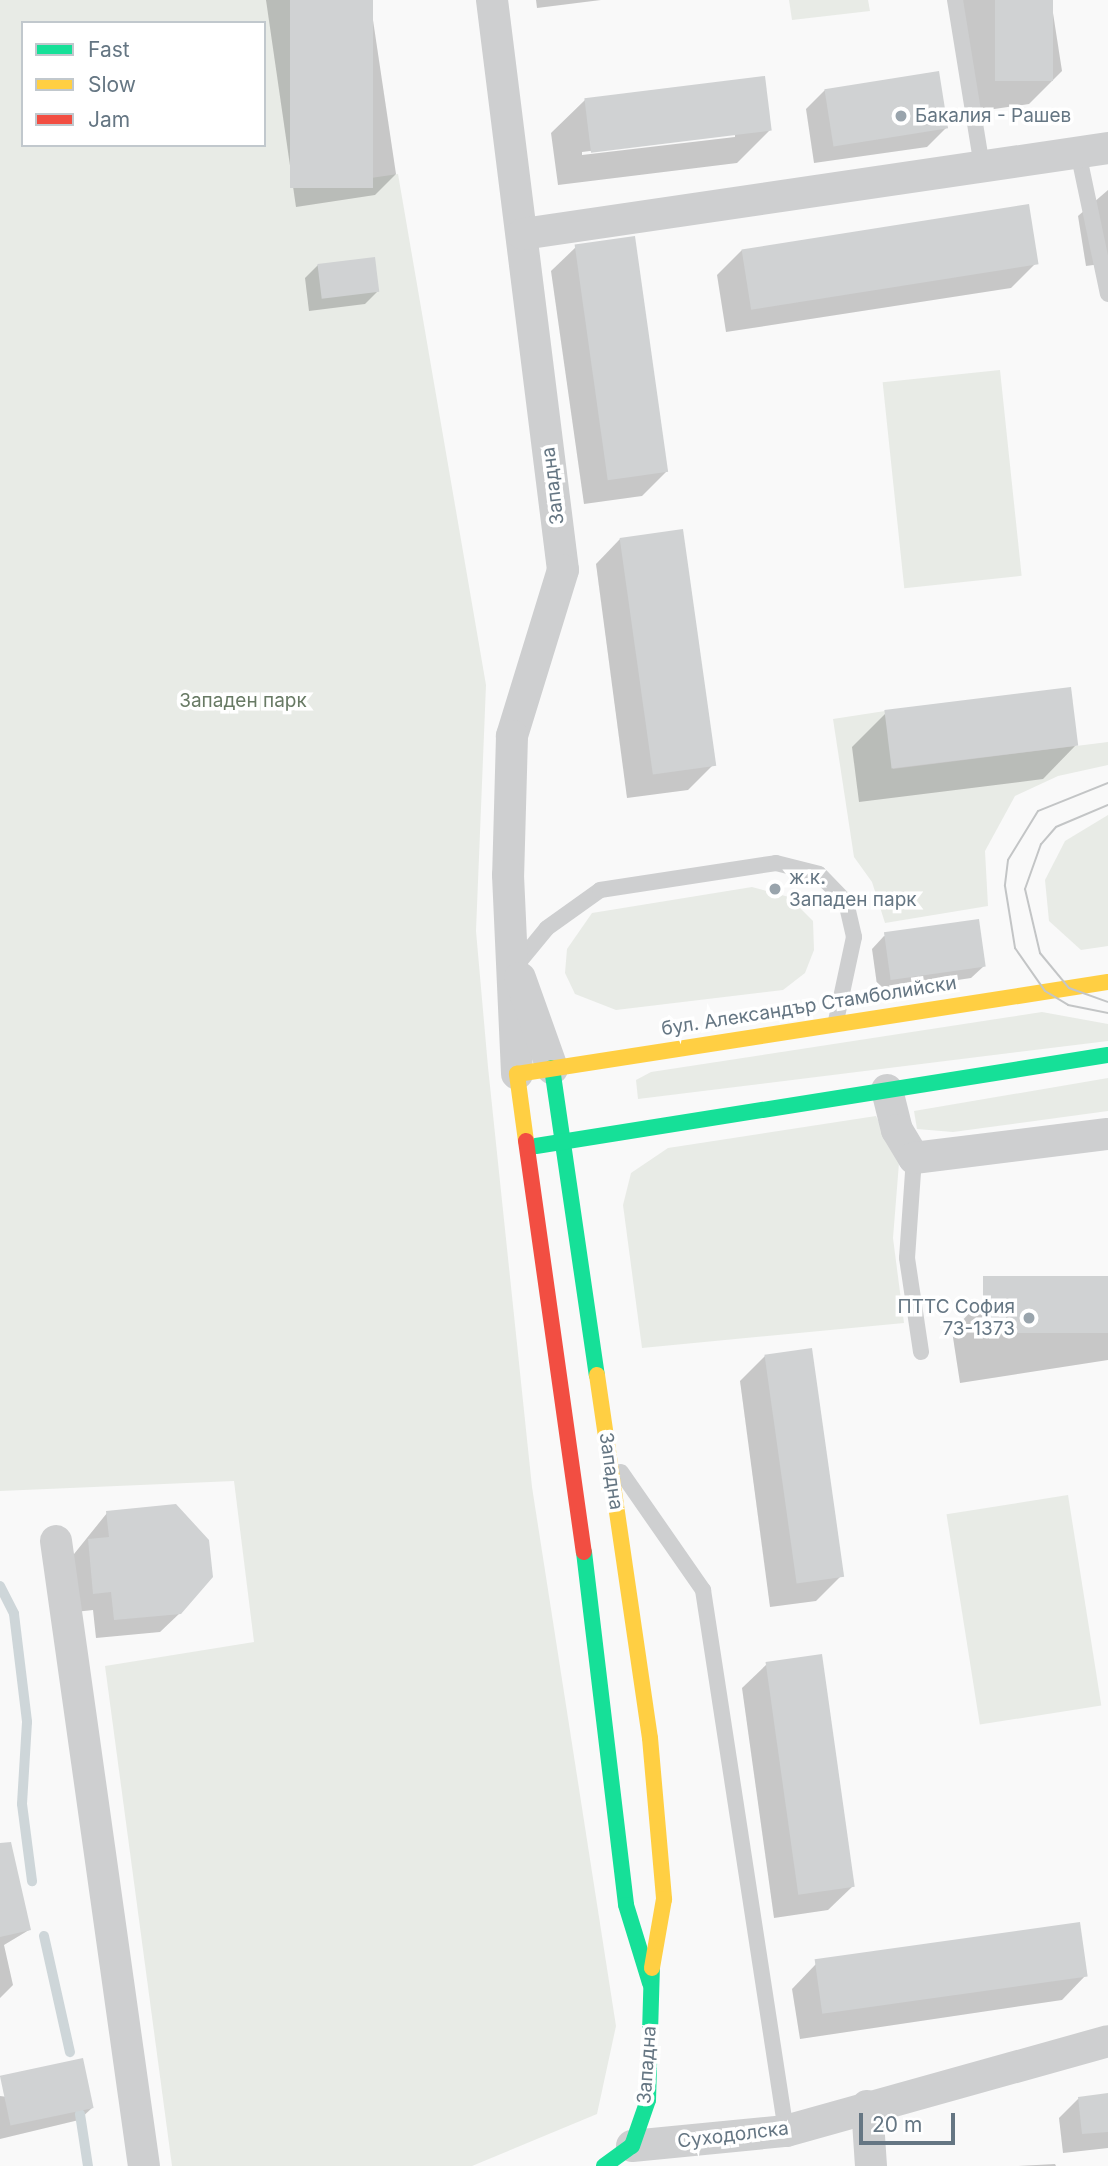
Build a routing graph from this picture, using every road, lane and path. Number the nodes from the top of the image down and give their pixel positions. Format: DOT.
graph roads {
  1 [pos="492,0"];
  2 [pos="956,0"];
  3 [pos="1093,150"];
  4 [pos="982,166"];
  5 [pos="523,234"];
  6 [pos="1108,294"];
  7 [pos="515,967"];
  8 [pos="1108,982"];
  9 [pos="835,1021"];
  10 [pos="1108,1055"];
  11 [pos="552,1068"];
  12 [pos="517,1074"];
  13 [pos="887,1090"];
  14 [pos="1108,1134"];
  15 [pos="563,1142"];
  16 [pos="527,1147"];
  17 [pos="914,1158"];
  18 [pos="921,1352"];
  19 [pos="608,1453"];
  20 [pos="56,1541"];
  21 [pos="650,1983"];
  22 [pos="1108,2041"];
  23 [pos="867,2106"];
  24 [pos="786,2131"];
  25 [pos="632,2146"];
  26 [pos="144,2166"];
  27 [pos="604,2166"];
  28 [pos="871,2166"];
  1 -- 5 [label="street, Западна"];
  2 -- 4 [label="lane"];
  3 -- 4 [label="street"];
  3 -- 6 [label="lane"];
  4 -- 5 [label="street"];
  5 -- 7 [label="street, Западна"];
  7 -- 9 [label="lane"];
  7 -- 11 [label="street, Западна"];
  7 -- 12 [label="street, Западна"];
  8 -- 9 [label="street, бул. Александър Стамболийски"];
  9 -- 11 [label="street, бул. Александър Стамболийски"];
  10 -- 13 [label="street"];
  11 -- 12 [label="street, бул. Александър Стамболийски"];
  11 -- 15 [label="street, Западна"];
  12 -- 16 [label="street, Западна"];
  13 -- 15 [label="street"];
  13 -- 17 [label="street"];
  14 -- 17 [label="street"];
  15 -- 16 [label="street"];
  15 -- 19 [label="street, Западна"];
  16 -- 21 [label="street, Западна"];
  17 -- 18 [label="lane"];
  19 -- 21 [label="street, Западна"];
  19 -- 24 [label="lane"];
  20 -- 26 [label="street"];
  21 -- 25 [label="street, Западна"];
  22 -- 23 [label="street, Суходолска"];
  23 -- 24 [label="street, Суходолска"];
  23 -- 28 [label="street"];
  24 -- 25 [label="street, Суходолска"];
  25 -- 27 [label="street, Суходолска"];
}
